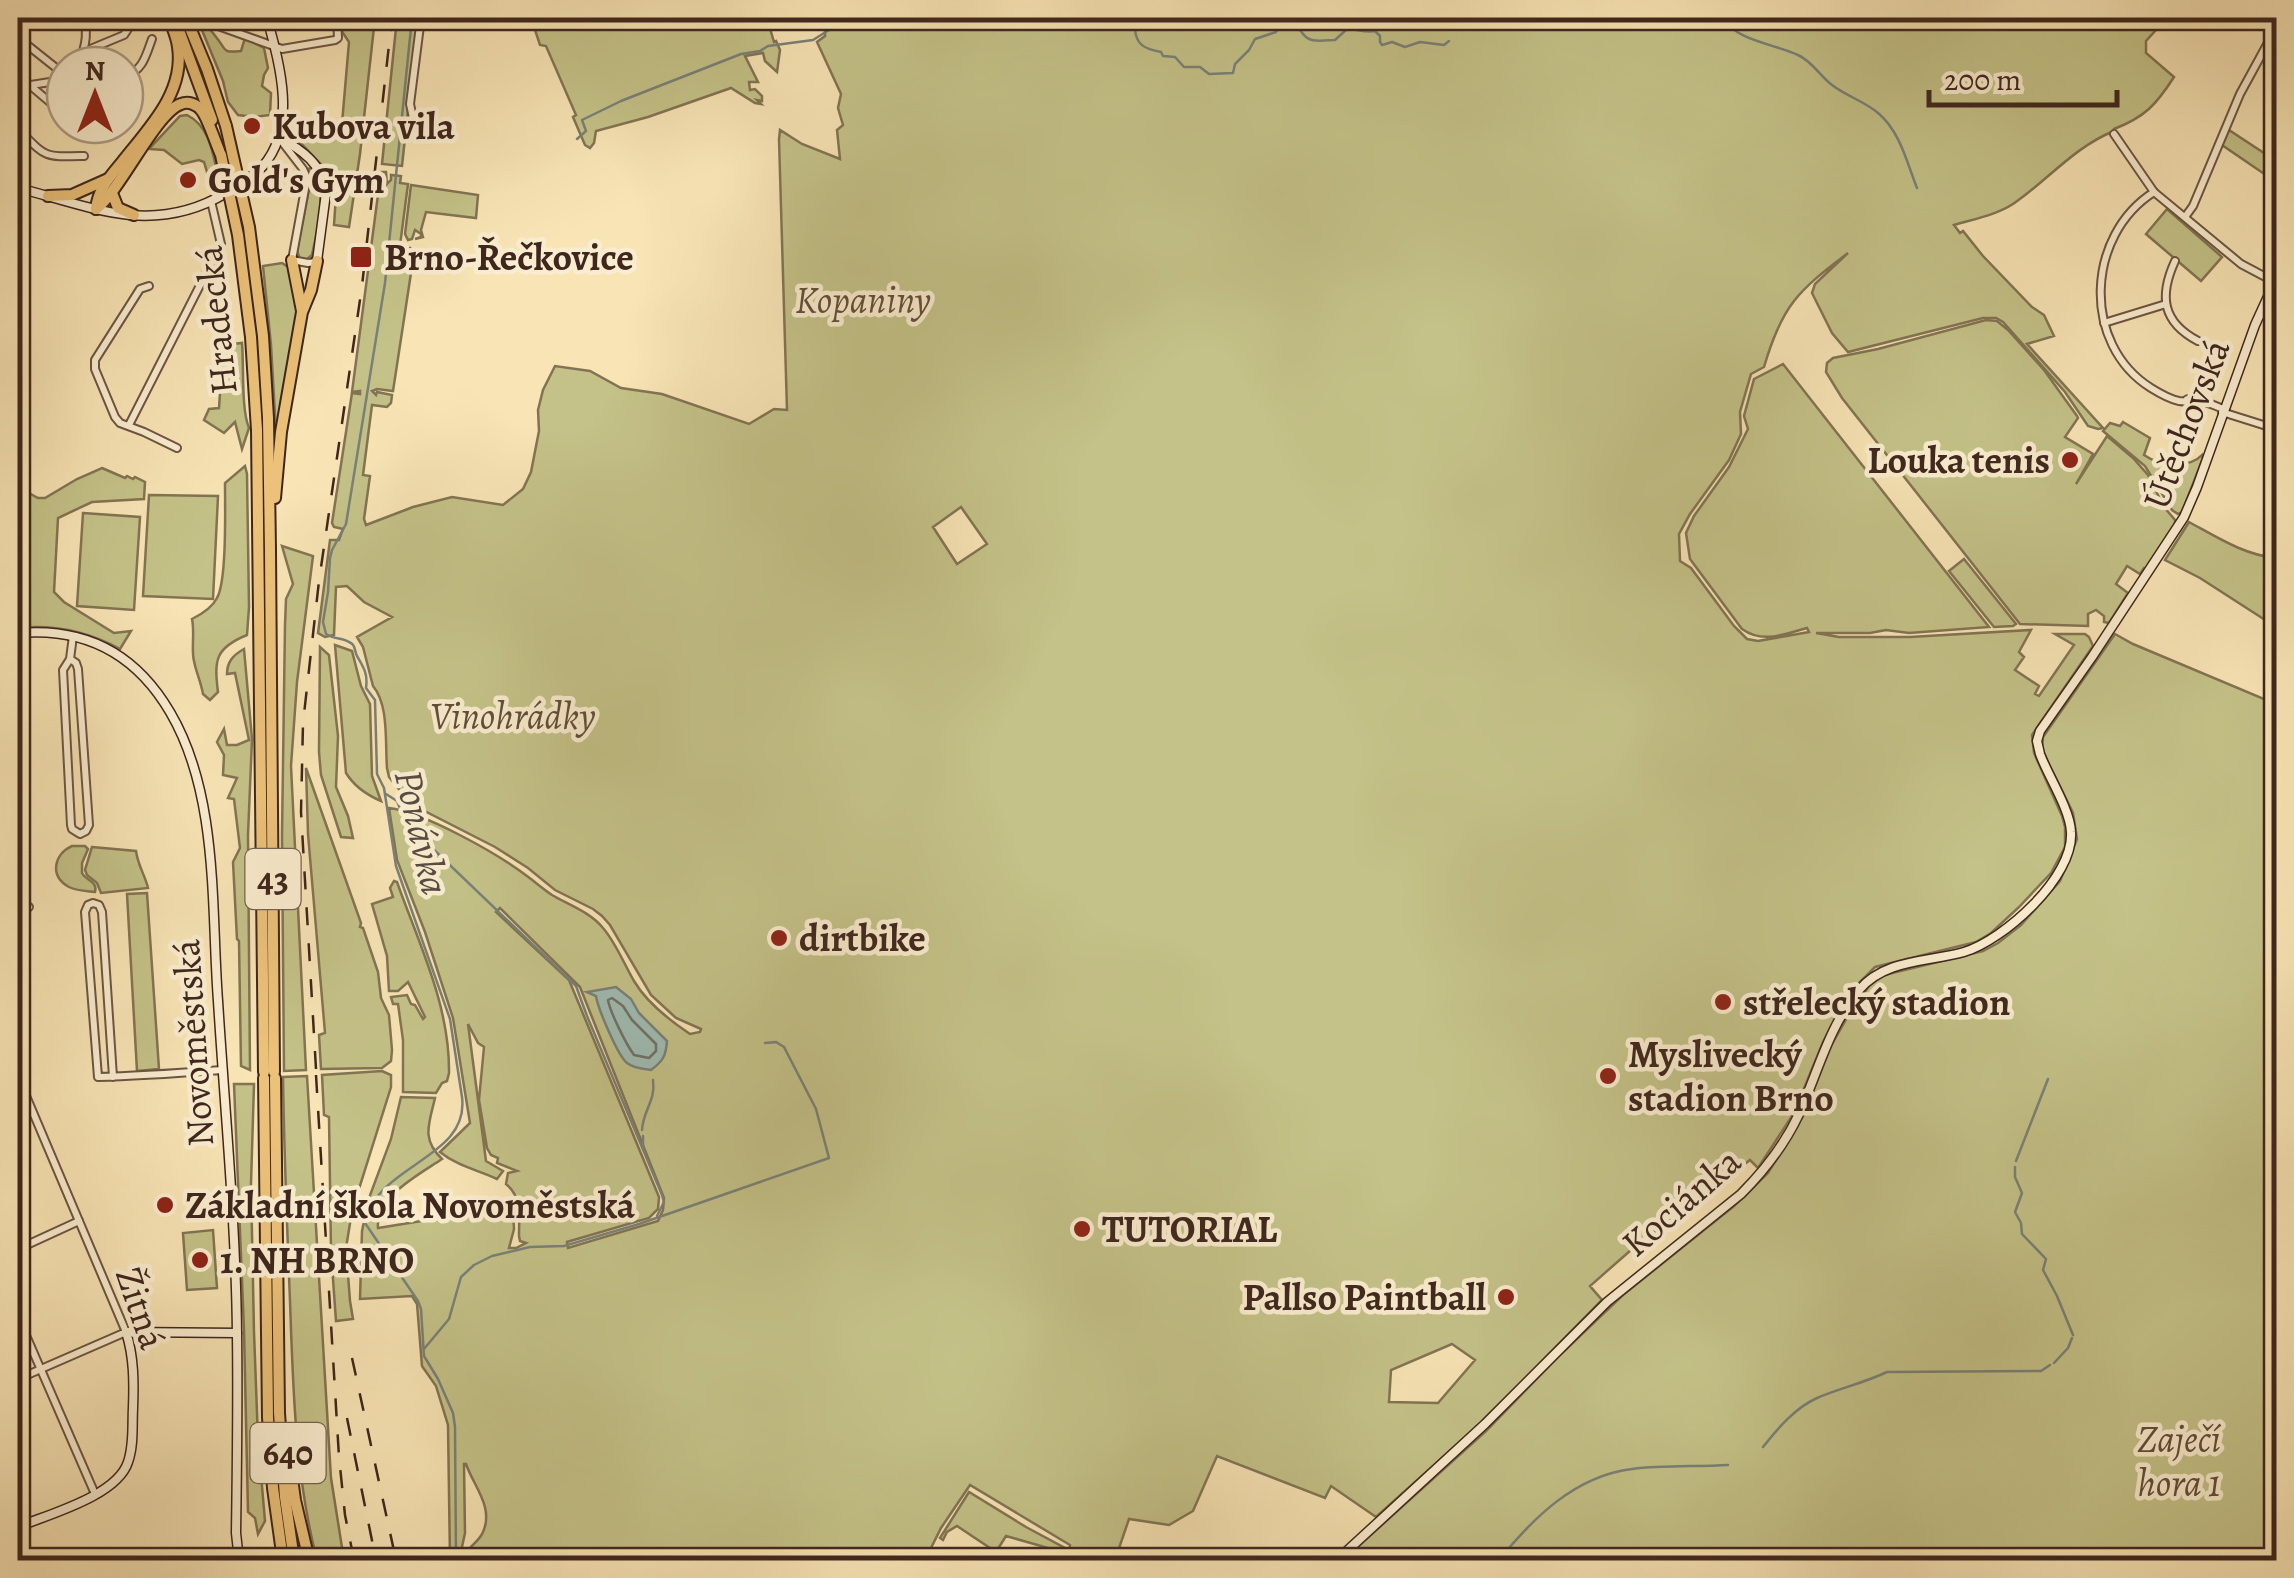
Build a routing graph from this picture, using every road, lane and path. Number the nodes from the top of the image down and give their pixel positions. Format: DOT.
graph roads {
  1 [pos="84,18"];
  2 [pos="128,18"];
  3 [pos="172,18"];
  4 [pos="186,18"];
  5 [pos="267,18"];
  6 [pos="337,18"];
  7 [pos="421,18"];
  8 [pos="218,26"];
  9 [pos="2276,28"];
  10 [pos="152,39"];
  11 [pos="21,40"];
  12 [pos="84,45"];
  13 [pos="100,45"];
  14 [pos="275,46"];
  15 [pos="145,57"];
  16 [pos="45,59"];
  17 [pos="45,83"];
  18 [pos="18,86"];
  19 [pos="31,86"];
  20 [pos="45,98"];
  21 [pos="413,118"];
  22 [pos="217,128"];
  23 [pos="18,129"];
  24 [pos="2114,134"];
  25 [pos="278,137"];
  26 [pos="84,156"];
  27 [pos="108,178"];
  28 [pos="18,188"];
  29 [pos="2154,192"];
  30 [pos="112,194"];
  31 [pos="48,196"];
  32 [pos="211,201"];
  33 [pos="96,208"];
  34 [pos="134,215"];
  35 [pos="2185,217"];
  36 [pos="292,260"];
  37 [pos="318,261"];
  38 [pos="2175,261"];
  39 [pos="2276,281"];
  40 [pos="149,286"];
  41 [pos="2166,304"];
  42 [pos="302,312"];
  43 [pos="2104,323"];
  44 [pos="2198,341"];
  45 [pos="2223,410"];
  46 [pos="129,426"];
  47 [pos="2276,429"];
  48 [pos="177,448"];
  49 [pos="270,549"];
  50 [pos="265,625"];
  51 [pos="18,633"];
  52 [pos="2107,635"];
  53 [pos="73,636"];
  54 [pos="70,659"];
  55 [pos="29,907"];
  56 [pos="18,914"];
  57 [pos="223,1070"];
  58 [pos="269,1075"];
  59 [pos="18,1077"];
  60 [pos="113,1077"];
  61 [pos="32,1112"];
  62 [pos="18,1118"];
  63 [pos="79,1221"];
  64 [pos="18,1248"];
  65 [pos="18,1317"];
  66 [pos="126,1332"];
  67 [pos="237,1332"];
  68 [pos="40,1369"];
  69 [pos="278,1377"];
  70 [pos="18,1379"];
  71 [pos="95,1494"];
  72 [pos="18,1526"];
  73 [pos="18,1551"];
  74 [pos="22,1560"];
  75 [pos="240,1560"];
  76 [pos="283,1560"];
  77 [pos="294,1560"];
  78 [pos="309,1560"];
  79 [pos="1337,1560"];
  1 -- 12 [label="street"];
  2 -- 13 [label="street"];
  3 -- 22 [label="highway, Hradecká / 43"];
  3 -- 27 [label="highway"];
  4 -- 22 [label="highway, Hradecká / 43"];
  5 -- 14 [label="street"];
  6 -- 14 [label="street"];
  7 -- 21 [label="street"];
  8 -- 14 [label="street"];
  9 -- 35 [label="street"];
  10 -- 15 [label="street"];
  11 -- 16 [label="street"];
  14 -- 25 [label="street"];
  17 -- 19 [label="street"];
  18 -- 19 [label="street"];
  19 -- 20 [label="street"];
  22 -- 30 [label="highway"];
  22 -- 49 [label="highway, Hradecká / 43, bridge"];
  22 -- 50 [label="highway, Hradecká / 43, bridge"];
  23 -- 26 [label="street"];
  24 -- 29 [label="street"];
  25 -- 32 [label="street"];
  25 -- 36 [label="street"];
  25 -- 37 [label="street"];
  27 -- 31 [label="highway"];
  27 -- 33 [label="highway"];
  28 -- 31 [label="street"];
  29 -- 35 [label="street"];
  29 -- 43 [label="street"];
  30 -- 33 [label="highway"];
  30 -- 34 [label="highway"];
  31 -- 33 [label="street"];
  32 -- 34 [label="street"];
  32 -- 46 [label="street"];
  33 -- 34 [label="street"];
  35 -- 39 [label="street"];
  36 -- 37 [label="street"];
  36 -- 42 [label="highway"];
  37 -- 42 [label="highway"];
  38 -- 41 [label="street"];
  39 -- 45 [label="street, Útěchovská"];
  40 -- 46 [label="street"];
  41 -- 43 [label="street"];
  41 -- 44 [label="street"];
  42 -- 49 [label="highway"];
  43 -- 45 [label="street"];
  45 -- 47 [label="street"];
  45 -- 52 [label="street, Útěchovská"];
  46 -- 48 [label="street"];
  49 -- 50 [label="highway, Hradecká / 43"];
  50 -- 58 [label="highway, 43"];
  51 -- 53 [label="street, Novoměstská"];
  52 -- 79 [label="street, Kociánka"];
  53 -- 54 [label="street"];
  53 -- 57 [label="street, Novoměstská"];
  54 -- 54 [label="street"];
  55 -- 56 [label="street"];
  57 -- 60 [label="street"];
  57 -- 67 [label="street, Novoměstská"];
  58 -- 69 [label="highway, 43"];
  58 -- 76 [label="highway, 43"];
  59 -- 61 [label="street, Žitná"];
  60 -- 60 [label="street"];
  61 -- 62 [label="street"];
  61 -- 63 [label="street, Žitná"];
  63 -- 64 [label="street"];
  63 -- 66 [label="street, Žitná"];
  65 -- 68 [label="street"];
  66 -- 67 [label="street"];
  66 -- 68 [label="street"];
  66 -- 71 [label="street, Žitná"];
  67 -- 75 [label="street, Novoměstská"];
  68 -- 70 [label="street"];
  68 -- 71 [label="street"];
  69 -- 77 [label="highway, 43"];
  69 -- 78 [label="highway, 640"];
  71 -- 72 [label="street, Žitná"];
  73 -- 74 [label="street"];
}
